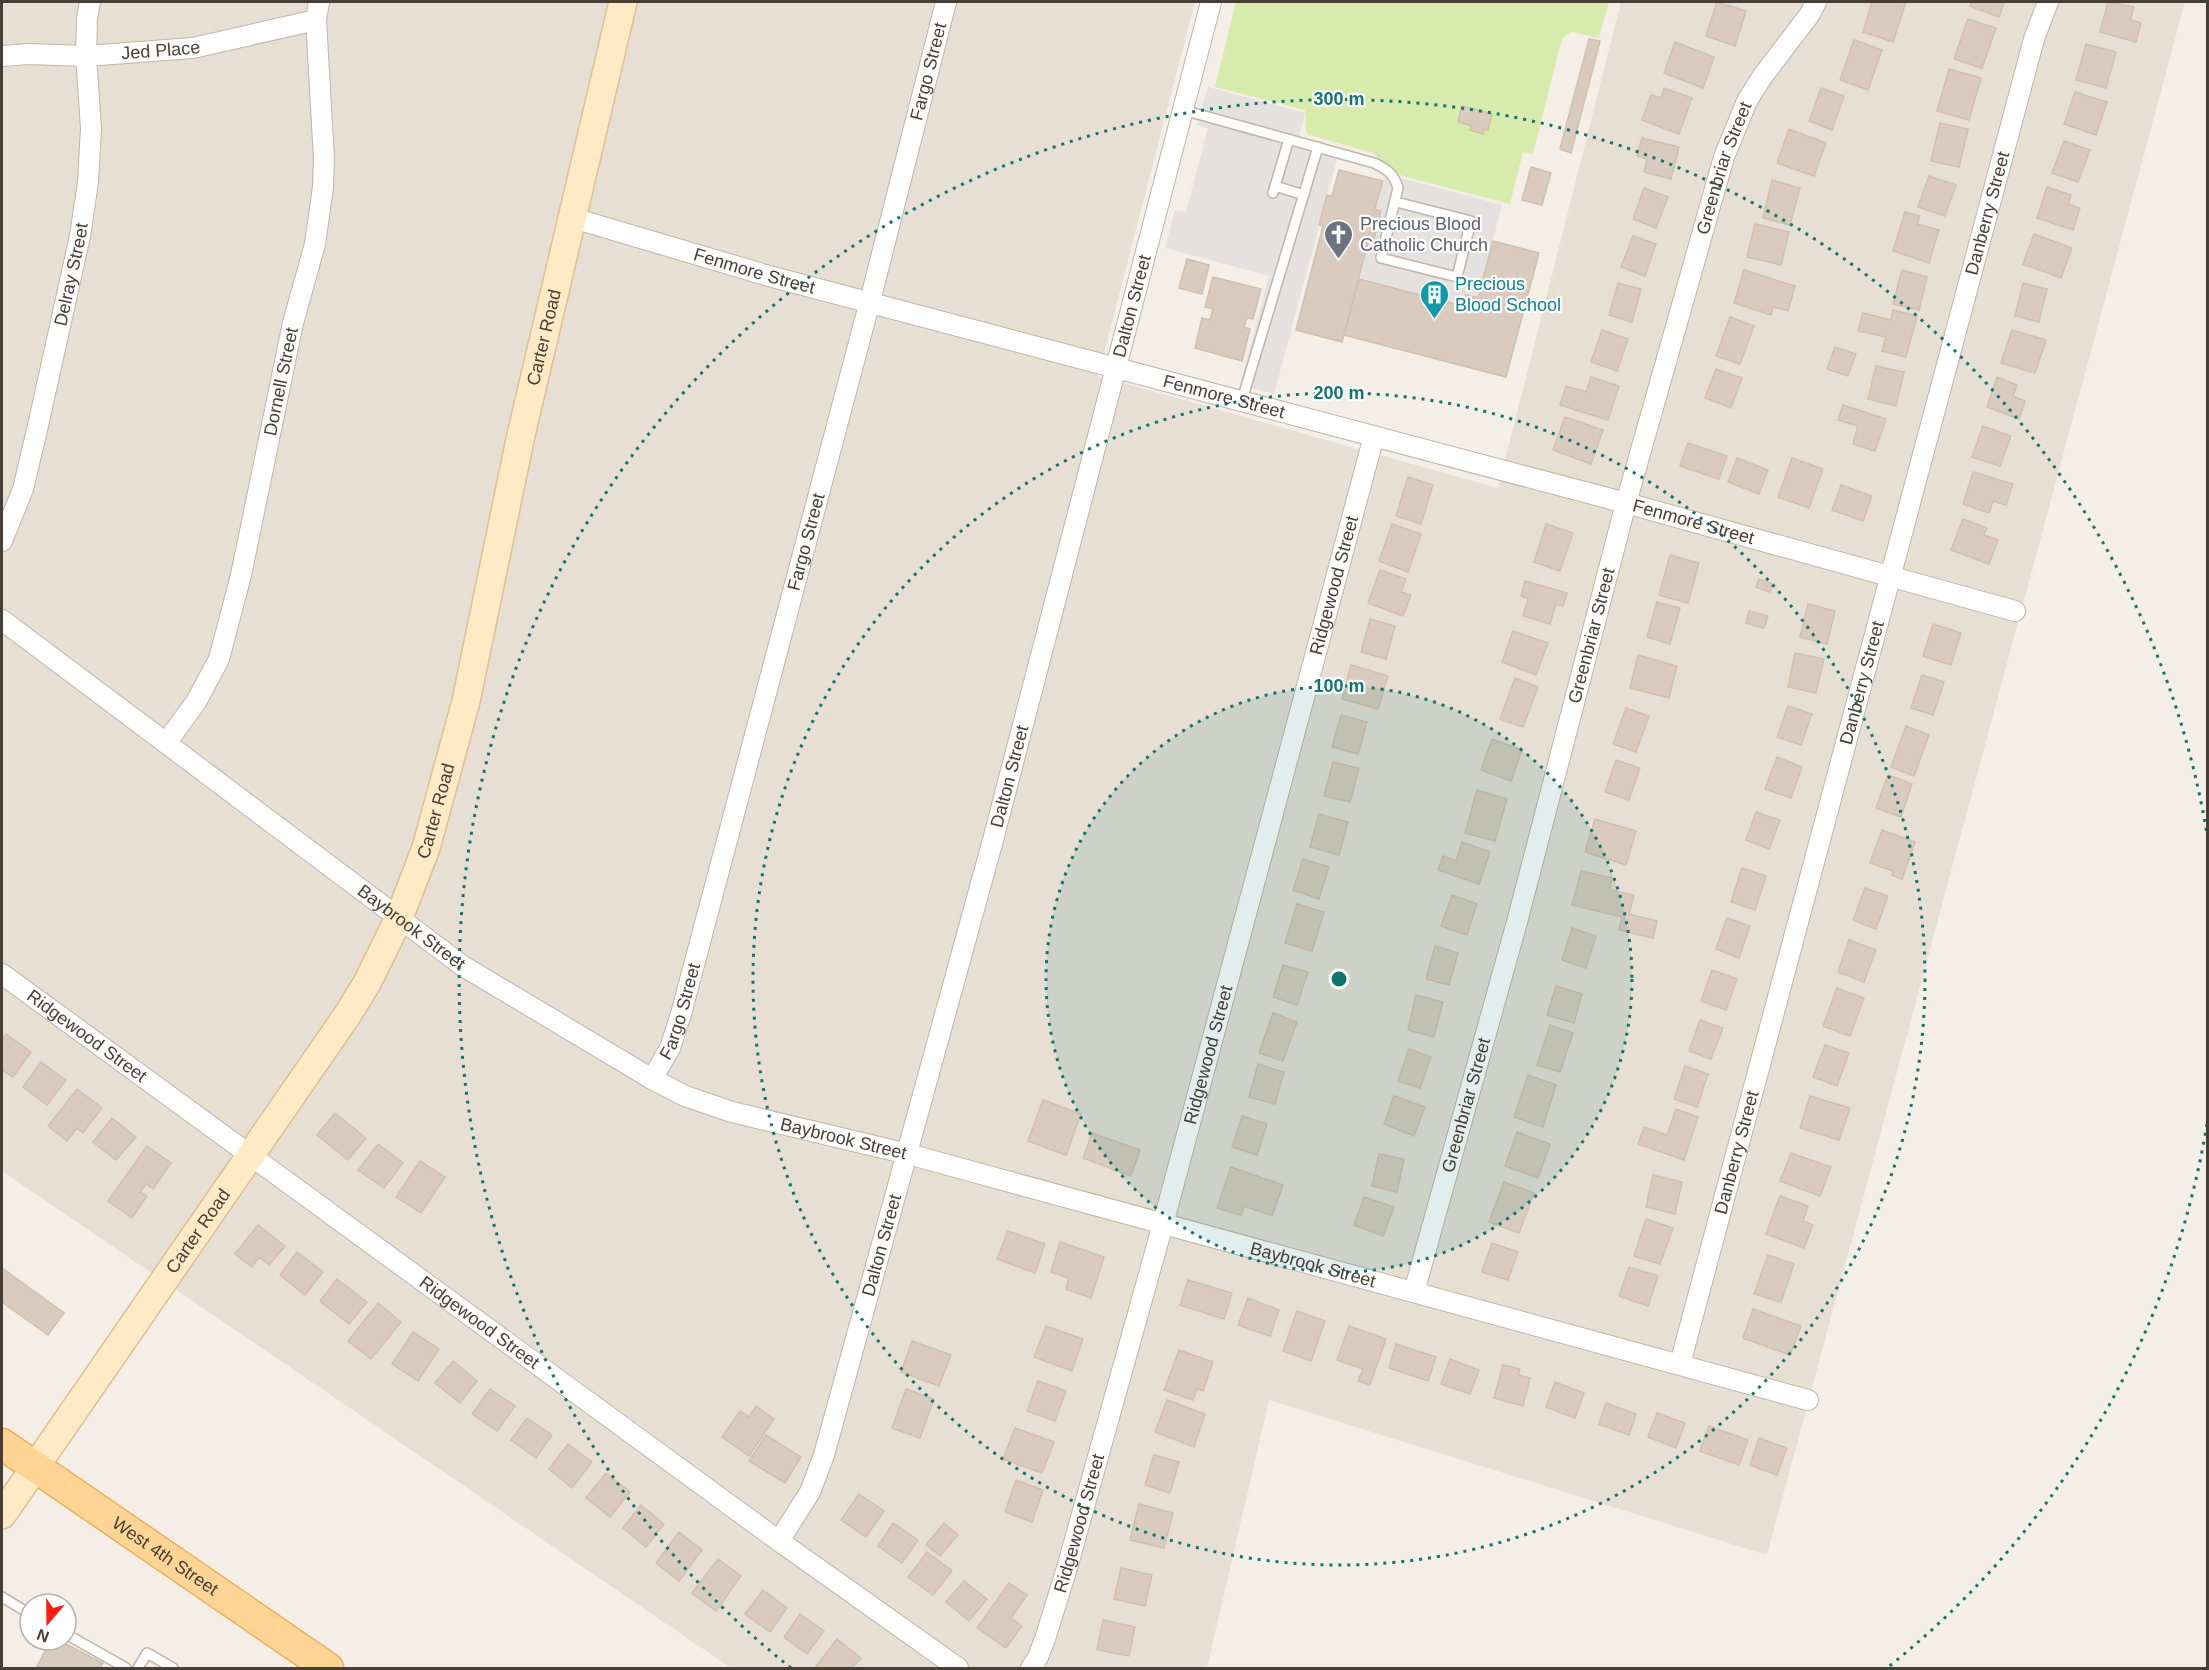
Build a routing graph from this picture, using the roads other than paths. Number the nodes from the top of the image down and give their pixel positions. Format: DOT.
graph roads {
  1 [pos="90,2"];
  2 [pos="623,2"];
  3 [pos="946,2"];
  4 [pos="1211,2"];
  5 [pos="1816,2"];
  6 [pos="2048,2"];
  7 [pos="318,11"];
  8 [pos="2,56"];
  9 [pos="86,56"];
  10 [pos="1183,110"];
  11 [pos="1288,139"];
  12 [pos="1318,147"];
  13 [pos="1304,195"];
  14 [pos="1396,202"];
  15 [pos="573,219"];
  16 [pos="870,301"];
  17 [pos="1116,367"];
  18 [pos="1242,400"];
  19 [pos="1374,436"];
  20 [pos="1626,503"];
  21 [pos="2,541"];
  22 [pos="1890,576"];
  23 [pos="2015,612"];
  24 [pos="2,620"];
  25 [pos="166,743"];
  26 [pos="399,918"];
  27 [pos="2,974"];
  28 [pos="652,1079"];
  29 [pos="908,1154"];
  30 [pos="250,1155"];
  31 [pos="1163,1224"];
  32 [pos="1414,1292"];
  33 [pos="1680,1364"];
  34 [pos="1808,1400"];
  35 [pos="2,1444"];
  36 [pos="35,1467"];
  37 [pos="2,1515"];
  38 [pos="779,1541"];
  39 [pos="2,1597"];
  40 [pos="18,1607"];
  41 [pos="78,1641"];
  42 [pos="126,1668"];
  43 [pos="138,1668"];
  44 [pos="173,1668"];
  45 [pos="328,1668"];
  46 [pos="958,1668"];
  47 [pos="1031,1668"];
  1 -- 9 [label="street, Delray Street"];
  2 -- 15 [label="main road, Carter Road"];
  3 -- 16 [label="street, Fargo Street"];
  4 -- 10 [label="street, Dalton Street"];
  5 -- 20 [label="street, Greenbriar Street"];
  6 -- 22 [label="street, Danberry Street"];
  7 -- 9 [label="street, Jed Place"];
  7 -- 25 [label="street, Dornell Street"];
  8 -- 9 [label="street, Jed Place"];
  9 -- 21 [label="street, Delray Street"];
  10 -- 11 [label="lane"];
  10 -- 17 [label="street, Dalton Street"];
  11 -- 12 [label="lane"];
  11 -- 13 [label="lane"];
  12 -- 13 [label="lane"];
  12 -- 14 [label="lane"];
  13 -- 18 [label="lane"];
  14 -- 14 [label="lane"];
  15 -- 16 [label="street, Fenmore Street"];
  15 -- 26 [label="main road, Carter Road"];
  16 -- 17 [label="street, Fenmore Street"];
  16 -- 28 [label="street, Fargo Street"];
  17 -- 18 [label="street, Fenmore Street"];
  17 -- 29 [label="street, Dalton Street"];
  18 -- 19 [label="street, Fenmore Street"];
  19 -- 20 [label="street, Fenmore Street"];
  19 -- 31 [label="street, Ridgewood Street"];
  20 -- 22 [label="street, Fenmore Street"];
  20 -- 32 [label="street, Greenbriar Street"];
  22 -- 23 [label="street, Fenmore Street"];
  22 -- 33 [label="street, Danberry Street"];
  24 -- 25 [label="street, Baybrook Street"];
  25 -- 26 [label="street, Baybrook Street"];
  26 -- 28 [label="street, Baybrook Street"];
  26 -- 30 [label="main road, Carter Road"];
  27 -- 30 [label="street, Ridgewood Street"];
  28 -- 29 [label="street, Baybrook Street"];
  29 -- 31 [label="street, Baybrook Street"];
  29 -- 38 [label="street, Dalton Street"];
  30 -- 36 [label="main road, Carter Road"];
  30 -- 38 [label="street, Ridgewood Street"];
  31 -- 32 [label="street, Baybrook Street"];
  31 -- 47 [label="street, Ridgewood Street"];
  32 -- 33 [label="street, Baybrook Street"];
  33 -- 34 [label="street, Baybrook Street"];
  35 -- 36 [label="main road, West 4th Street"];
  36 -- 37 [label="main road, Carter Road"];
  36 -- 45 [label="main road, West 4th Street"];
  38 -- 46 [label="street, Ridgewood Street"];
  39 -- 40 [label="lane"];
  41 -- 42 [label="lane"];
  43 -- 44 [label="lane"];
}
